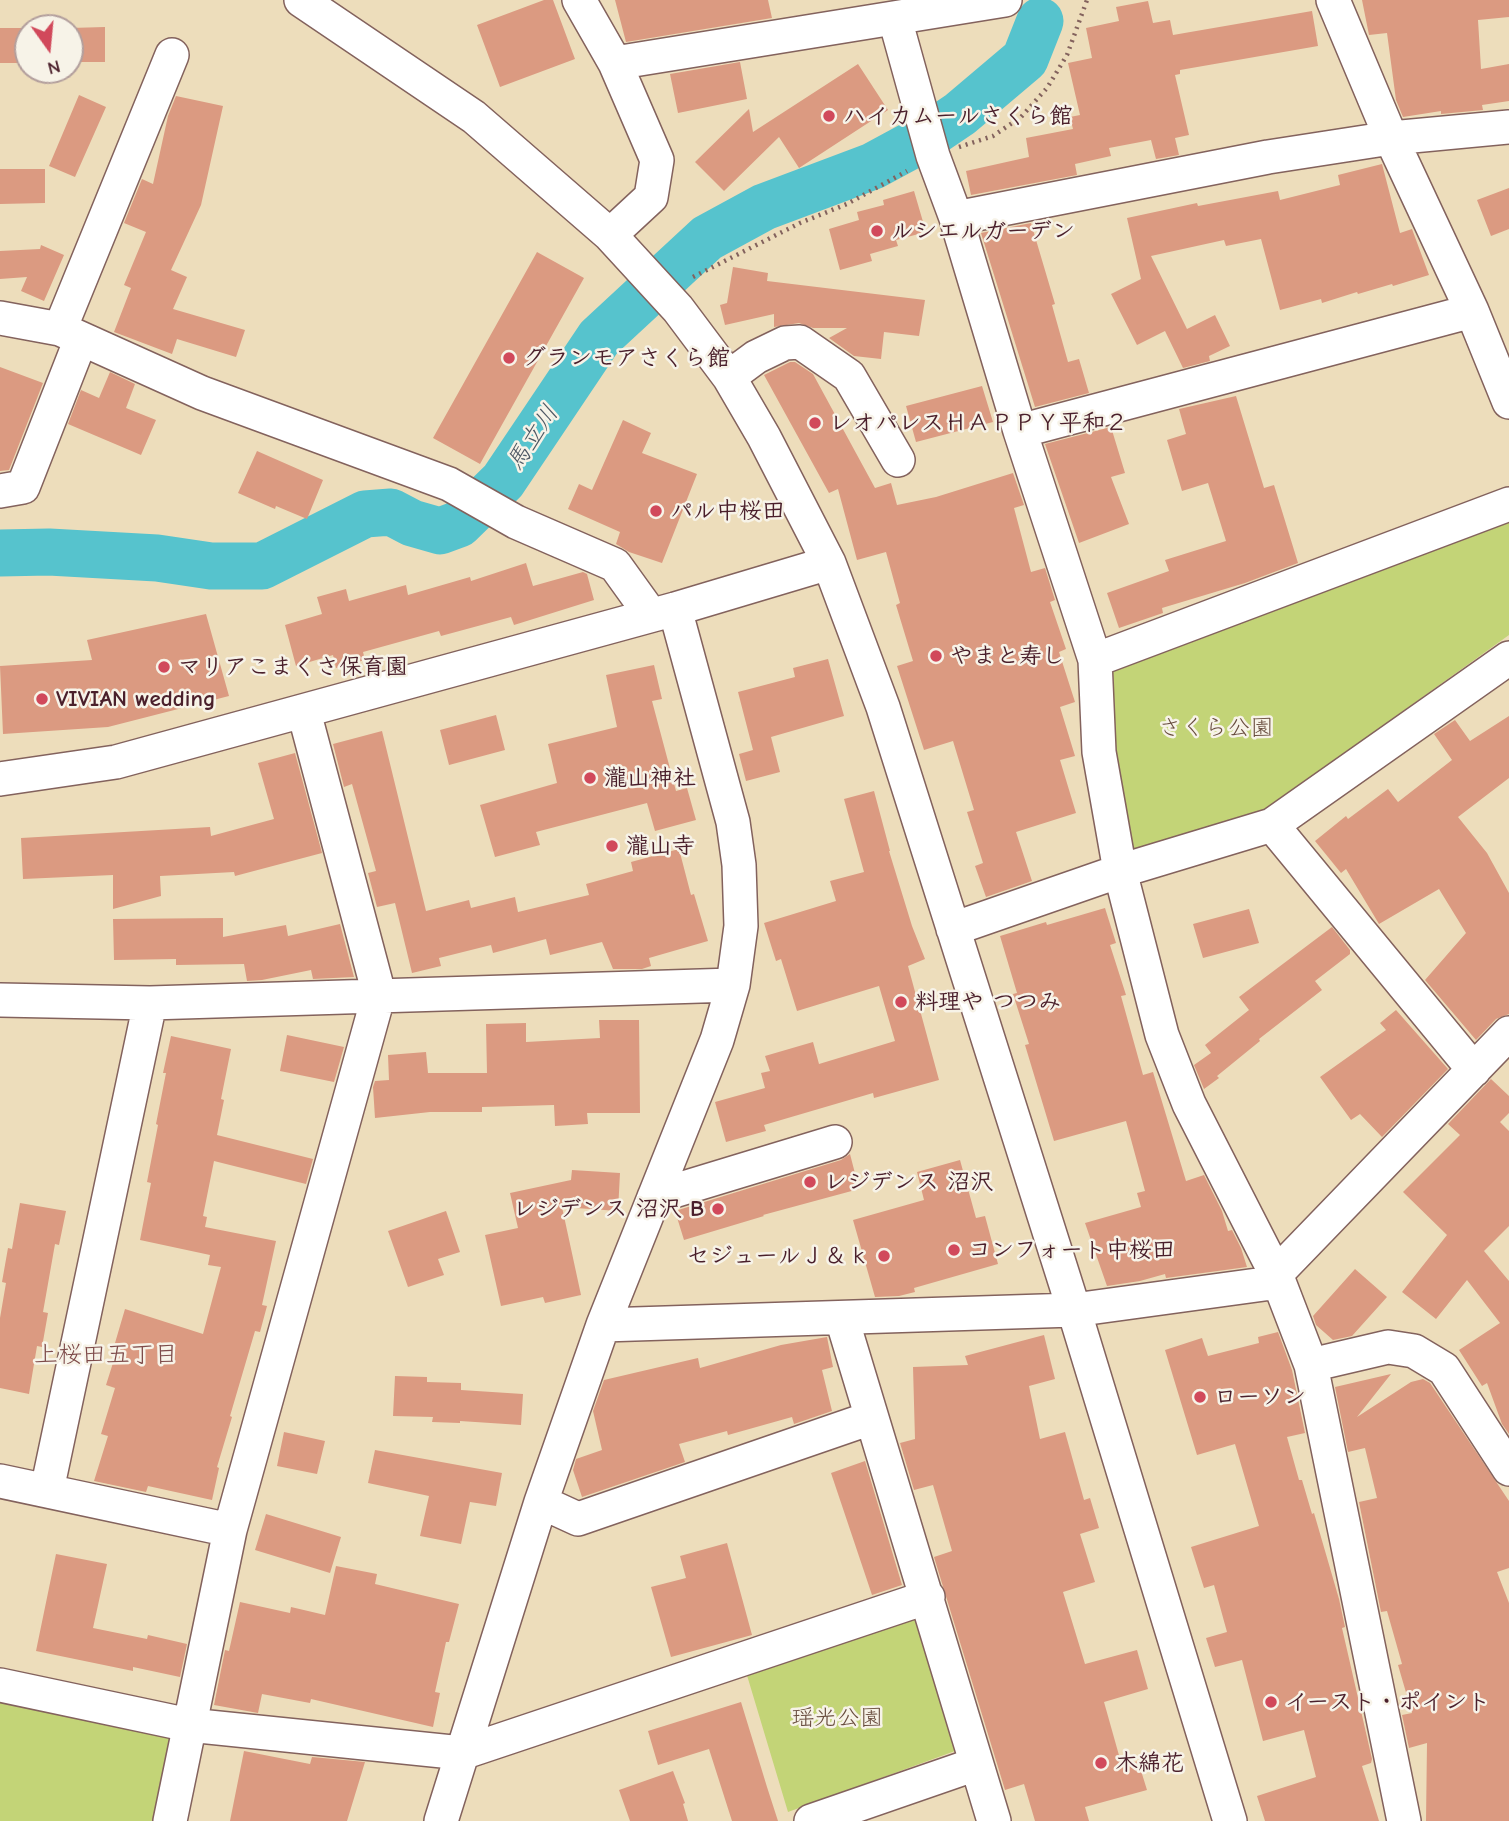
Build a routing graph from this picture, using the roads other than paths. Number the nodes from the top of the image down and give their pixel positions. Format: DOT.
graph roads {
  1 [pos="301,0"];
  2 [pos="579,0"];
  3 [pos="1333,0"];
  4 [pos="994,1"];
  5 [pos="895,19"];
  6 [pos="172,55"];
  7 [pos="615,63"];
  8 [pos="1509,127"];
  9 [pos="1391,138"];
  10 [pos="956,218"];
  11 [pos="610,235"];
  12 [pos="1472,311"];
  13 [pos="0,318"];
  14 [pos="70,334"];
  15 [pos="729,377"];
  16 [pos="1509,402"];
  17 [pos="1020,431"];
  18 [pos="898,460"];
  19 [pos="0,491"];
  20 [pos="1509,504"];
  21 [pos="829,563"];
  22 [pos="663,612"];
  23 [pos="1509,658"];
  24 [pos="1095,660"];
  25 [pos="304,712"];
  26 [pos="0,779"];
  27 [pos="1272,825"];
  28 [pos="1120,871"];
  29 [pos="953,929"];
  30 [pos="733,985"];
  31 [pos="379,995"];
  32 [pos="0,1000"];
  33 [pos="150,1003"];
  34 [pos="1509,1032"];
  35 [pos="1474,1070"];
  36 [pos="835,1142"];
  37 [pos="654,1197"];
  38 [pos="1277,1278"];
  39 [pos="1074,1310"];
  40 [pos="842,1319"];
  41 [pos="603,1325"];
  42 [pos="1311,1365"];
  43 [pos="872,1418"];
  44 [pos="1509,1469"];
  45 [pos="0,1481"];
  46 [pos="47,1490"];
  47 [pos="541,1502"];
  48 [pos="230,1530"];
  49 [pos="928,1597"];
  50 [pos="0,1685"];
  51 [pos="189,1725"];
  52 [pos="462,1753"];
  53 [pos="976,1764"];
  54 [pos="170,1821"];
  55 [pos="441,1821"];
  56 [pos="811,1821"];
  57 [pos="994,1821"];
  58 [pos="1230,1821"];
  59 [pos="1404,1821"];
  1 -- 11 [label="street"];
  2 -- 7 [label="street"];
  3 -- 9 [label="street"];
  4 -- 5 [label="street"];
  5 -- 7 [label="street"];
  5 -- 10 [label="street"];
  6 -- 14 [label="street"];
  7 -- 11 [label="street"];
  8 -- 9 [label="street"];
  9 -- 10 [label="street"];
  9 -- 12 [label="street"];
  10 -- 17 [label="street"];
  11 -- 15 [label="street"];
  12 -- 16 [label="street"];
  12 -- 17 [label="street"];
  13 -- 14 [label="street"];
  14 -- 19 [label="street"];
  14 -- 22 [label="street"];
  15 -- 18 [label="street"];
  15 -- 21 [label="street"];
  17 -- 24 [label="street"];
  20 -- 24 [label="street"];
  21 -- 22 [label="street"];
  21 -- 29 [label="street"];
  22 -- 25 [label="street"];
  22 -- 30 [label="street"];
  23 -- 27 [label="street"];
  24 -- 28 [label="street"];
  25 -- 26 [label="street"];
  25 -- 31 [label="street"];
  27 -- 28 [label="street"];
  27 -- 35 [label="street"];
  28 -- 29 [label="street"];
  28 -- 38 [label="street"];
  29 -- 39 [label="street"];
  30 -- 31 [label="street"];
  30 -- 37 [label="street"];
  31 -- 33 [label="street"];
  31 -- 48 [label="street"];
  32 -- 33 [label="street"];
  33 -- 46 [label="street"];
  34 -- 35 [label="street"];
  35 -- 38 [label="street"];
  36 -- 37 [label="street"];
  37 -- 41 [label="street"];
  38 -- 39 [label="street"];
  38 -- 42 [label="street"];
  39 -- 40 [label="street"];
  39 -- 58 [label="street"];
  40 -- 41 [label="street"];
  40 -- 43 [label="street"];
  41 -- 47 [label="street"];
  42 -- 44 [label="street"];
  42 -- 59 [label="street"];
  43 -- 47 [label="street"];
  43 -- 49 [label="street"];
  45 -- 46 [label="street"];
  46 -- 48 [label="street"];
  47 -- 52 [label="street"];
  48 -- 51 [label="street"];
  49 -- 52 [label="street"];
  49 -- 53 [label="street"];
  50 -- 51 [label="street"];
  51 -- 52 [label="street"];
  51 -- 54 [label="street"];
  52 -- 55 [label="street"];
  53 -- 56 [label="street"];
  53 -- 57 [label="street"];
}
